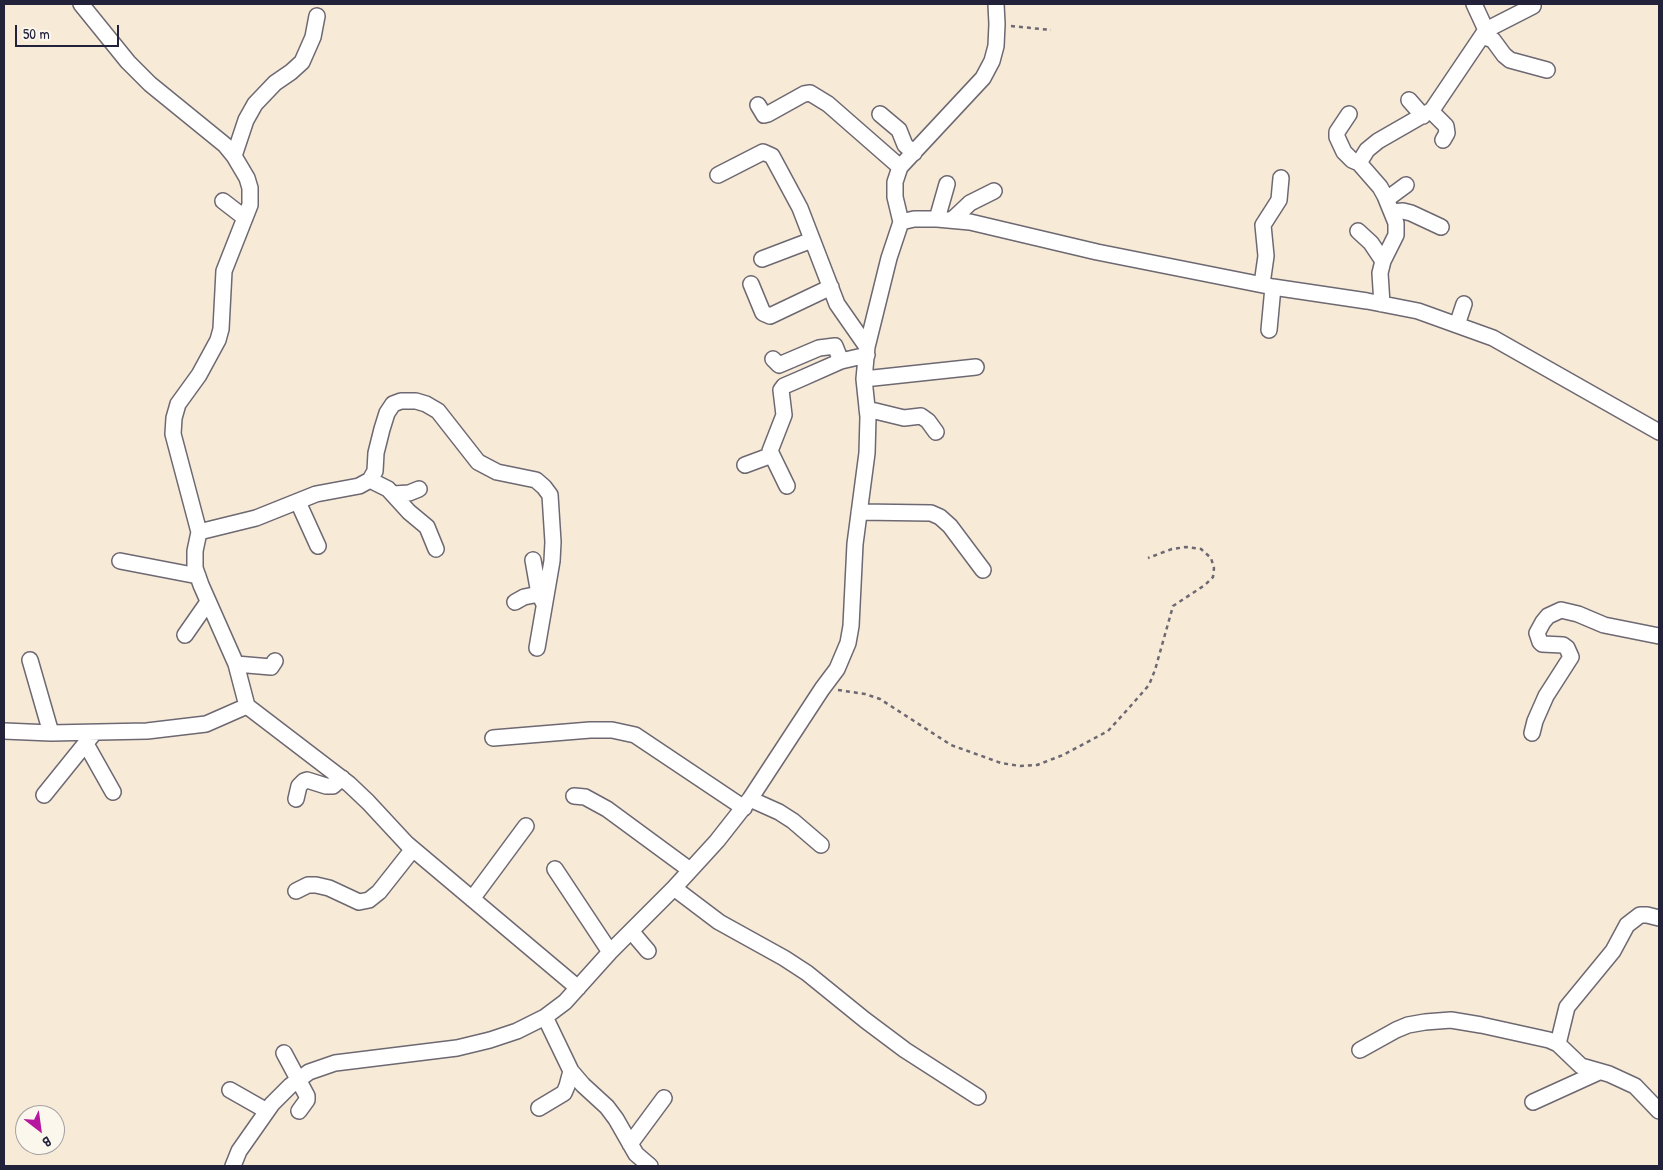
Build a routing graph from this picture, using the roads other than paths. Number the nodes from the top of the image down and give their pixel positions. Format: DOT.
graph roads {
  1 [pos="81,4"];
  2 [pos="996,4"];
  3 [pos="1474,4"];
  4 [pos="1533,6"];
  5 [pos="317,16"];
  6 [pos="1484,33"];
  7 [pos="1547,70"];
  8 [pos="1409,100"];
  9 [pos="758,105"];
  10 [pos="880,114"];
  11 [pos="1350,114"];
  12 [pos="1427,114"];
  13 [pos="1443,140"];
  14 [pos="914,153"];
  15 [pos="234,156"];
  16 [pos="1359,163"];
  17 [pos="900,167"];
  18 [pos="718,174"];
  19 [pos="1281,178"];
  20 [pos="947,184"];
  21 [pos="1406,185"];
  22 [pos="994,191"];
  23 [pos="223,201"];
  24 [pos="1390,206"];
  25 [pos="245,218"];
  26 [pos="936,219"];
  27 [pos="953,219"];
  28 [pos="901,222"];
  29 [pos="1441,227"];
  30 [pos="1358,231"];
  31 [pos="812,240"];
  32 [pos="762,259"];
  33 [pos="1383,260"];
  34 [pos="751,284"];
  35 [pos="1268,285"];
  36 [pos="831,287"];
  37 [pos="1382,304"];
  38 [pos="1464,304"];
  39 [pos="1457,324"];
  40 [pos="1269,330"];
  41 [pos="867,351"];
  42 [pos="773,359"];
  43 [pos="841,361"];
  44 [pos="976,367"];
  45 [pos="864,379"];
  46 [pos="867,409"];
  47 [pos="936,432"];
  48 [pos="1659,432"];
  49 [pos="772,455"];
  50 [pos="745,465"];
  51 [pos="370,480"];
  52 [pos="787,486"];
  53 [pos="419,489"];
  54 [pos="394,494"];
  55 [pos="298,502"];
  56 [pos="859,512"];
  57 [pos="199,532"];
  58 [pos="318,546"];
  59 [pos="436,549"];
  60 [pos="533,560"];
  61 [pos="120,561"];
  62 [pos="983,570"];
  63 [pos="198,576"];
  64 [pos="542,600"];
  65 [pos="208,602"];
  66 [pos="515,602"];
  67 [pos="185,635"];
  68 [pos="1659,636"];
  69 [pos="537,648"];
  70 [pos="30,660"];
  71 [pos="274,661"];
  72 [pos="236,664"];
  73 [pos="246,706"];
  74 [pos="4,731"];
  75 [pos="51,733"];
  76 [pos="1532,733"];
  77 [pos="90,738"];
  78 [pos="493,738"];
  79 [pos="342,778"];
  80 [pos="113,792"];
  81 [pos="44,795"];
  82 [pos="574,796"];
  83 [pos="296,799"];
  84 [pos="747,804"];
  85 [pos="526,826"];
  86 [pos="822,845"];
  87 [pos="413,849"];
  88 [pos="555,869"];
  89 [pos="690,870"];
  90 [pos="674,888"];
  91 [pos="296,891"];
  92 [pos="472,899"];
  93 [pos="1659,918"];
  94 [pos="631,931"];
  95 [pos="648,951"];
  96 [pos="610,952"];
  97 [pos="578,988"];
  98 [pos="545,1017"];
  99 [pos="1558,1044"];
  100 [pos="1360,1050"];
  101 [pos="284,1053"];
  102 [pos="571,1071"];
  103 [pos="1599,1072"];
  104 [pos="298,1079"];
  105 [pos="230,1090"];
  106 [pos="978,1097"];
  107 [pos="664,1098"];
  108 [pos="1533,1102"];
  109 [pos="539,1108"];
  110 [pos="299,1111"];
  111 [pos="1659,1111"];
  112 [pos="267,1112"];
  113 [pos="630,1144"];
  114 [pos="233,1166"];
  115 [pos="650,1166"];
  1 -- 15 [label="street"];
  2 -- 14 [label="street"];
  3 -- 6 [label="street"];
  4 -- 6 [label="street"];
  5 -- 15 [label="street"];
  6 -- 7 [label="street"];
  6 -- 12 [label="street"];
  8 -- 12 [label="street"];
  9 -- 17 [label="street"];
  10 -- 14 [label="street"];
  11 -- 16 [label="street"];
  12 -- 13 [label="street"];
  12 -- 16 [label="street"];
  14 -- 17 [label="street"];
  15 -- 25 [label="street"];
  16 -- 24 [label="street"];
  17 -- 28 [label="street"];
  18 -- 31 [label="street"];
  19 -- 35 [label="street"];
  20 -- 26 [label="street"];
  21 -- 24 [label="street"];
  22 -- 27 [label="street"];
  23 -- 25 [label="street"];
  24 -- 29 [label="street"];
  24 -- 33 [label="street"];
  25 -- 57 [label="street"];
  26 -- 27 [label="street"];
  26 -- 28 [label="street"];
  27 -- 35 [label="street"];
  28 -- 41 [label="street"];
  30 -- 33 [label="street"];
  31 -- 32 [label="street"];
  31 -- 36 [label="street"];
  33 -- 37 [label="street"];
  34 -- 36 [label="street"];
  35 -- 37 [label="street"];
  35 -- 40 [label="street"];
  36 -- 41 [label="street"];
  37 -- 39 [label="street"];
  38 -- 39 [label="street"];
  39 -- 48 [label="street"];
  41 -- 43 [label="street"];
  41 -- 45 [label="street"];
  42 -- 43 [label="street"];
  43 -- 49 [label="street"];
  44 -- 45 [label="street"];
  45 -- 46 [label="street"];
  46 -- 47 [label="street"];
  46 -- 56 [label="street"];
  49 -- 50 [label="street"];
  49 -- 52 [label="street"];
  51 -- 54 [label="street"];
  51 -- 55 [label="street"];
  51 -- 64 [label="street"];
  53 -- 54 [label="street"];
  54 -- 59 [label="street"];
  55 -- 57 [label="street"];
  55 -- 58 [label="street"];
  56 -- 62 [label="street"];
  56 -- 84 [label="street"];
  57 -- 63 [label="street"];
  60 -- 64 [label="street"];
  61 -- 63 [label="street"];
  63 -- 65 [label="street"];
  64 -- 66 [label="street"];
  64 -- 69 [label="street"];
  65 -- 67 [label="street"];
  65 -- 72 [label="street"];
  68 -- 76 [label="street"];
  70 -- 75 [label="street"];
  71 -- 72 [label="street"];
  72 -- 73 [label="street"];
  73 -- 77 [label="street"];
  73 -- 79 [label="street"];
  74 -- 75 [label="street"];
  75 -- 77 [label="street"];
  77 -- 80 [label="street"];
  77 -- 81 [label="street"];
  78 -- 84 [label="street"];
  79 -- 83 [label="street"];
  79 -- 87 [label="street"];
  82 -- 89 [label="street"];
  84 -- 86 [label="street"];
  84 -- 89 [label="street"];
  85 -- 92 [label="street"];
  87 -- 91 [label="street"];
  87 -- 92 [label="street"];
  88 -- 96 [label="street"];
  89 -- 90 [label="street"];
  90 -- 94 [label="street"];
  90 -- 106 [label="street"];
  92 -- 97 [label="street"];
  93 -- 99 [label="street"];
  94 -- 95 [label="street"];
  94 -- 96 [label="street"];
  96 -- 97 [label="street"];
  97 -- 98 [label="street"];
  98 -- 102 [label="street"];
  98 -- 104 [label="street"];
  99 -- 100 [label="street"];
  99 -- 103 [label="street"];
  101 -- 104 [label="street"];
  102 -- 109 [label="street"];
  102 -- 113 [label="street"];
  103 -- 108 [label="street"];
  103 -- 111 [label="street"];
  104 -- 110 [label="street"];
  104 -- 112 [label="street"];
  105 -- 112 [label="street"];
  107 -- 113 [label="street"];
  112 -- 114 [label="street"];
  113 -- 115 [label="street"];
}
